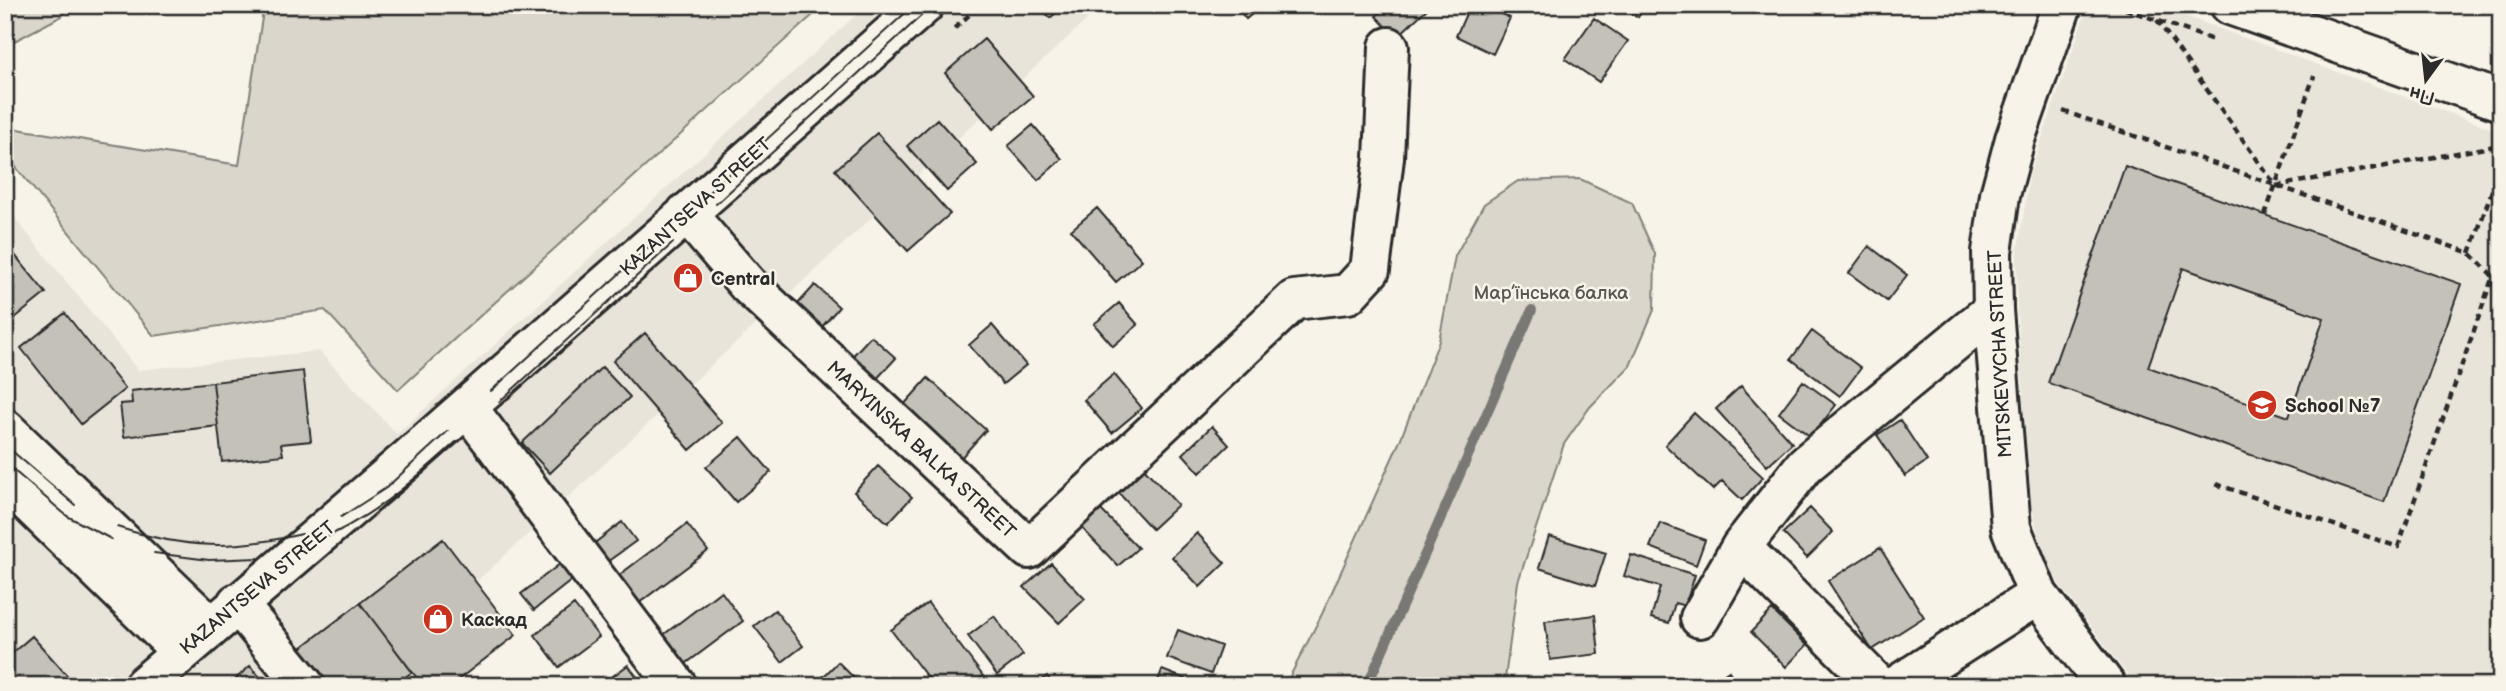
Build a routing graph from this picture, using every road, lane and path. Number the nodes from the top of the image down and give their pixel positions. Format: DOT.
graph roads {
  1 [pos="923,5"];
  2 [pos="2062,5"];
  3 [pos="2230,5"];
  4 [pos="2157,20"];
  5 [pos="1389,47"];
  6 [pos="2314,76"];
  7 [pos="2029,99"];
  8 [pos="2501,101"];
  9 [pos="2501,145"];
  10 [pos="2501,165"];
  11 [pos="2276,186"];
  12 [pos="686,213"];
  13 [pos="2265,215"];
  14 [pos="2470,253"];
  15 [pos="2493,276"];
  16 [pos="2501,284"];
  17 [pos="1993,310"];
  18 [pos="467,407"];
  19 [pos="5,429"];
  20 [pos="5,480"];
  21 [pos="2216,484"];
  22 [pos="1741,547"];
  23 [pos="2038,595"];
  24 [pos="224,615"];
  25 [pos="1700,618"];
  26 [pos="181,651"];
  27 [pos="143,686"];
  28 [pos="305,686"];
  29 [pos="677,686"];
  30 [pos="1879,686"];
  31 [pos="1896,686"];
  32 [pos="2106,686"];
  1 -- 12 [label="street, KAZANTSEVA STREET"];
  2 -- 7 [label="street, MITSKEVYCHA STREET"];
  3 -- 8 [label="street"];
  4 -- 11 [label="path"];
  5 -- 12 [label="street, MARYINSKA BALKA STREET"];
  6 -- 11 [label="path"];
  7 -- 11 [label="path"];
  7 -- 17 [label="street, MITSKEVYCHA STREET"];
  9 -- 11 [label="path"];
  10 -- 14 [label="path"];
  11 -- 13 [label="path"];
  11 -- 14 [label="path"];
  12 -- 18 [label="street, KAZANTSEVA STREET"];
  14 -- 15 [label="path"];
  15 -- 16 [label="path"];
  15 -- 21 [label="path"];
  17 -- 22 [label="street"];
  17 -- 23 [label="street, MITSKEVYCHA STREET"];
  18 -- 24 [label="street, KAZANTSEVA STREET"];
  18 -- 29 [label="street"];
  19 -- 24 [label="street"];
  20 -- 26 [label="street"];
  22 -- 25 [label="street"];
  22 -- 30 [label="street"];
  23 -- 31 [label="street"];
  23 -- 32 [label="street, MITSKEVYCHA STREET"];
  24 -- 26 [label="street, KAZANTSEVA STREET"];
  24 -- 28 [label="street"];
  26 -- 27 [label="street, KAZANTSEVA STREET"];
}
